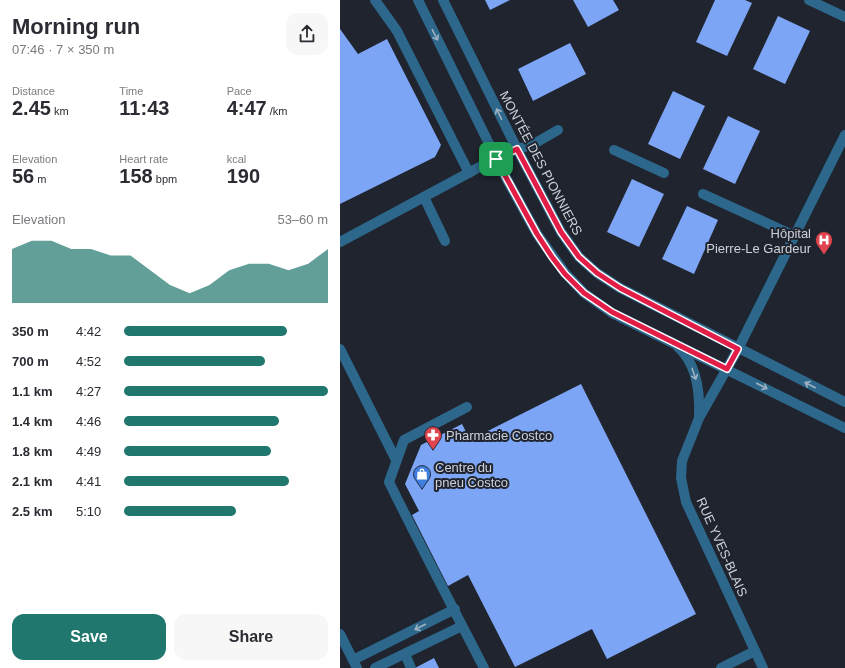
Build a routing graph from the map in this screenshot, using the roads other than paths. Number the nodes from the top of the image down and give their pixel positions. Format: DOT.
graph roads {
  1 [pos="375,0"];
  2 [pos="418,0"];
  3 [pos="443,0"];
  4 [pos="809,0"];
  5 [pos="845,17"];
  6 [pos="558,130"];
  7 [pos="845,135"];
  8 [pos="517,149"];
  9 [pos="614,150"];
  10 [pos="496,159"];
  11 [pos="468,173"];
  12 [pos="664,173"];
  13 [pos="703,194"];
  14 [pos="424,196"];
  15 [pos="795,236"];
  16 [pos="445,241"];
  17 [pos="340,242"];
  18 [pos="673,343"];
  19 [pos="340,349"];
  20 [pos="738,349"];
  21 [pos="727,369"];
  22 [pos="845,402"];
  23 [pos="467,407"];
  24 [pos="699,418"];
  25 [pos="845,428"];
  26 [pos="396,460"];
  27 [pos="454,609"];
  28 [pos="462,626"];
  29 [pos="340,634"];
  30 [pos="755,651"];
  31 [pos="405,654"];
  32 [pos="355,664"];
  33 [pos="375,668"];
  34 [pos="411,668"];
  35 [pos="484,668"];
  36 [pos="721,668"];
  37 [pos="763,668"];
  1 -- 11 [label="street"];
  2 -- 10 [label="street, one-way"];
  8 -- 3 [label="street, MONTÉE DES PIONNIERS, one-way"];
  4 -- 5 [label="street"];
  6 -- 8 [label="street"];
  7 -- 15 [label="street, RUE YVES-BLAIS"];
  8 -- 10 [label="street"];
  8 -- 20 [label="street, MONTÉE DES PIONNIERS"];
  9 -- 12 [label="street"];
  10 -- 11 [label="street"];
  10 -- 18 [label="street"];
  11 -- 14 [label="street"];
  13 -- 15 [label="street"];
  14 -- 16 [label="street"];
  14 -- 17 [label="street"];
  15 -- 20 [label="street, RUE YVES-BLAIS"];
  18 -- 21 [label="street"];
  18 -- 24 [label="street, one-way"];
  19 -- 26 [label="street"];
  20 -- 21 [label="street, RUE YVES-BLAIS"];
  22 -- 20 [label="street, MONTÉE DES PIONNIERS, one-way"];
  21 -- 24 [label="street, RUE YVES-BLAIS"];
  21 -- 25 [label="street, one-way"];
  23 -- 26 [label="street"];
  24 -- 30 [label="street, RUE YVES-BLAIS"];
  26 -- 27 [label="street"];
  27 -- 28 [label="street"];
  27 -- 32 [label="street, one-way"];
  28 -- 31 [label="street"];
  28 -- 35 [label="street"];
  29 -- 32 [label="street"];
  30 -- 36 [label="street"];
  30 -- 37 [label="street, RUE YVES-BLAIS"];
  31 -- 33 [label="street"];
  31 -- 34 [label="street"];
}
